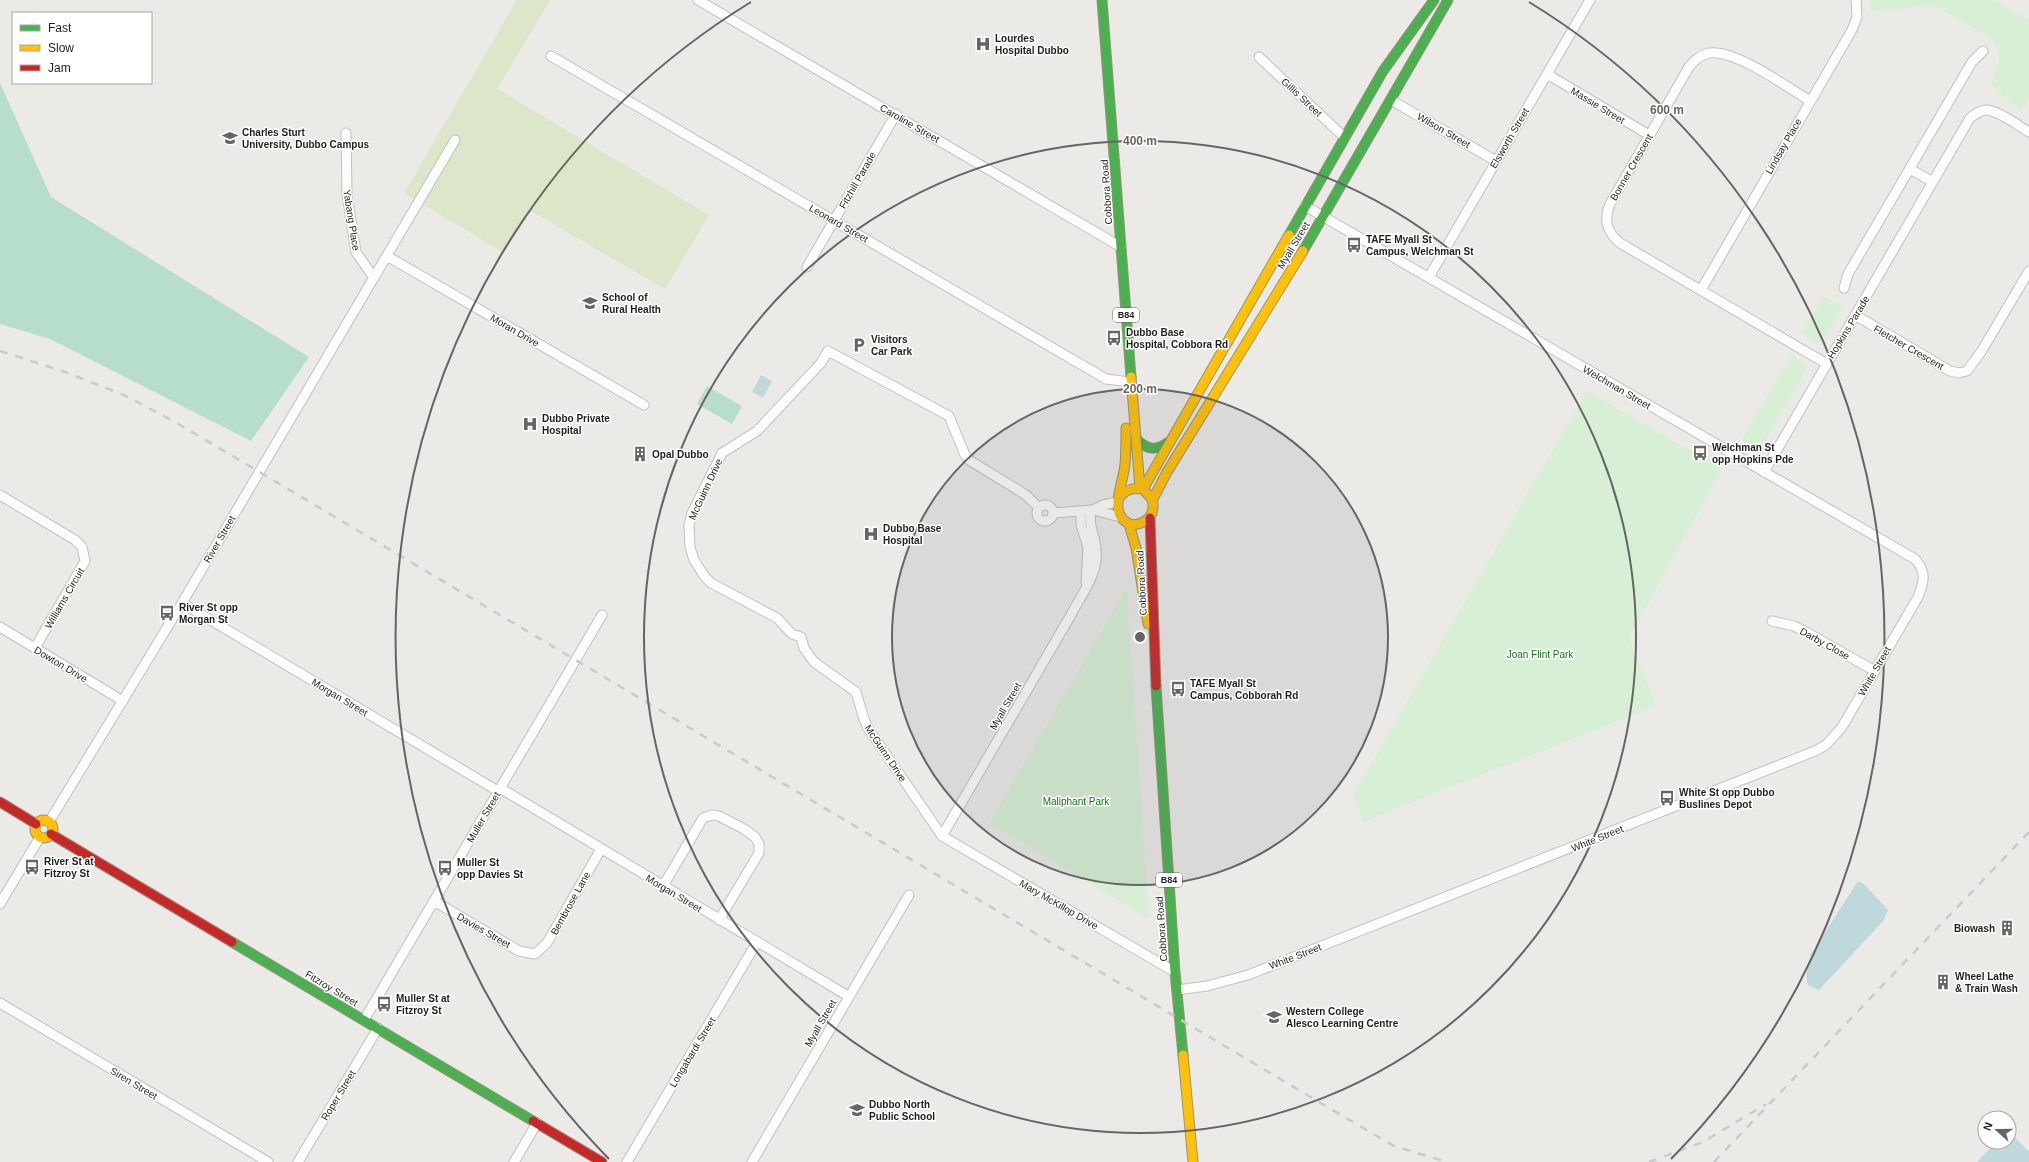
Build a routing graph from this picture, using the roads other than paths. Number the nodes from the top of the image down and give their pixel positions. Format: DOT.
graph roads {
  1 [pos="698,0"];
  2 [pos="1102,0"];
  3 [pos="1434,0"];
  4 [pos="1590,0"];
  5 [pos="1856,0"];
  6 [pos="1446,3"];
  7 [pos="1982,51"];
  8 [pos="551,56"];
  9 [pos="1259,57"];
  10 [pos="1547,74"];
  11 [pos="1391,100"];
  12 [pos="1810,101"];
  13 [pos="896,114"];
  14 [pos="2029,132"];
  15 [pos="346,134"];
  16 [pos="1649,135"];
  17 [pos="1344,137"];
  18 [pos="455,140"];
  19 [pos="1496,161"];
  20 [pos="1910,169"];
  21 [pos="1933,182"];
  22 [pos="1305,206"];
  23 [pos="1324,216"];
  24 [pos="834,220"];
  25 [pos="1121,247"];
  26 [pos="387,256"];
  27 [pos="806,267"];
  28 [pos="2029,271"];
  29 [pos="1429,277"];
  30 [pos="374,278"];
  31 [pos="1844,288"];
  32 [pos="1701,290"];
  33 [pos="1855,315"];
  34 [pos="1827,364"];
  35 [pos="1130,382"];
  36 [pos="644,404"];
  37 [pos="1135,438"];
  38 [pos="1172,438"];
  39 [pos="1764,472"];
  40 [pos="1141,489"];
  41 [pos="0,494"];
  42 [pos="1153,499"];
  43 [pos="1118,501"];
  44 [pos="1092,510"];
  45 [pos="1080,511"];
  46 [pos="1120,517"];
  47 [pos="1150,518"];
  48 [pos="1129,524"];
  49 [pos="1924,573"];
  50 [pos="1086,586"];
  51 [pos="182,602"];
  52 [pos="602,615"];
  53 [pos="1772,621"];
  54 [pos="0,627"];
  55 [pos="1153,646"];
  56 [pos="35,648"];
  57 [pos="1874,671"];
  58 [pos="123,701"];
  59 [pos="499,790"];
  60 [pos="0,802"];
  61 [pos="49,822"];
  62 [pos="36,824"];
  63 [pos="51,834"];
  64 [pos="942,836"];
  65 [pos="40,837"];
  66 [pos="601,849"];
  67 [pos="663,886"];
  68 [pos="909,895"];
  69 [pos="434,901"];
  70 [pos="0,904"];
  71 [pos="719,920"];
  72 [pos="757,942"];
  73 [pos="535,954"];
  74 [pos="1175,972"];
  75 [pos="1177,990"];
  76 [pos="848,996"];
  77 [pos="0,1003"];
  78 [pos="364,1020"];
  79 [pos="378,1028"];
  80 [pos="537,1123"];
  81 [pos="268,1162"];
  82 [pos="298,1162"];
  83 [pos="514,1162"];
  84 [pos="602,1162"];
  85 [pos="627,1162"];
  86 [pos="752,1162"];
  87 [pos="1193,1162"];
  1 -- 13 [label="street, Caroline Street"];
  2 -- 25 [label="street, Cobbora Road / B84"];
  3 -- 6 [label="street"];
  3 -- 17 [label="street, Myall Street"];
  4 -- 10 [label="street, Elsworth Street"];
  5 -- 12 [label="street, Lindsay Place"];
  6 -- 11 [label="street, Myall Street"];
  7 -- 20 [label="street"];
  8 -- 24 [label="street, Leonard Street"];
  9 -- 17 [label="street, Gillis Street"];
  10 -- 16 [label="street, Massie Street"];
  10 -- 19 [label="street, Elsworth Street"];
  11 -- 19 [label="street, Wilson Street"];
  11 -- 23 [label="street, Myall Street"];
  12 -- 16 [label="street, Bonner Crescent"];
  12 -- 32 [label="street, Lindsay Place"];
  13 -- 24 [label="street, Fitzhill Parade"];
  13 -- 25 [label="street, Caroline Street"];
  14 -- 21 [label="street, Hopkins Parade"];
  15 -- 30 [label="street, Yabang Place"];
  16 -- 32 [label="street, Bonner Crescent"];
  17 -- 22 [label="street, Myall Street"];
  18 -- 26 [label="street, River Street"];
  19 -- 29 [label="street, Elsworth Street"];
  20 -- 21 [label="street"];
  20 -- 31 [label="street"];
  21 -- 33 [label="street, Hopkins Parade"];
  22 -- 23 [label="street, Welchman Street"];
  22 -- 38 [label="street, Myall Street"];
  23 -- 29 [label="street, Welchman Street"];
  23 -- 42 [label="street, Myall Street"];
  24 -- 27 [label="street, Fitzhill Parade"];
  24 -- 35 [label="street, Leonard Street"];
  25 -- 35 [label="street, Cobbora Road / B84"];
  26 -- 30 [label="street, River Street"];
  26 -- 36 [label="street, Moran Drive"];
  28 -- 33 [label="street, Fletcher Crescent"];
  29 -- 39 [label="street, Welchman Street"];
  30 -- 51 [label="street, River Street"];
  32 -- 34 [label="street, Bonner Crescent"];
  33 -- 34 [label="street, Hopkins Parade"];
  34 -- 39 [label="street, Hopkins Parade"];
  35 -- 37 [label="street, Cobbora Road / B84"];
  35 -- 43 [label="street, Cobbora Road / B84"];
  37 -- 38 [label="street"];
  37 -- 40 [label="street, Cobbora Road / B84"];
  38 -- 40 [label="street, Myall Street"];
  39 -- 49 [label="street, Welchman Street"];
  40 -- 42 [label="street"];
  40 -- 43 [label="street"];
  41 -- 56 [label="street, Williams Circuit"];
  42 -- 47 [label="street, B84"];
  43 -- 44 [label="street"];
  43 -- 46 [label="street, B84"];
  44 -- 45 [label="street"];
  44 -- 46 [label="street"];
  44 -- 50 [label="street, Myall Street"];
  45 -- 50 [label="street, Myall Street"];
  45 -- 64 [label="street, McGuinn Drive"];
  46 -- 48 [label="street"];
  47 -- 48 [label="street"];
  47 -- 55 [label="street, Cobbora Road / B84"];
  48 -- 55 [label="street, Cobbora Road / B84"];
  49 -- 57 [label="street, White Street"];
  50 -- 64 [label="street, Myall Street"];
  51 -- 58 [label="street, River Street"];
  51 -- 59 [label="street, Morgan Street"];
  52 -- 59 [label="street, Muller Street"];
  53 -- 57 [label="street, Darby Close"];
  54 -- 56 [label="street, Dowton Drive"];
  55 -- 74 [label="street, Cobbora Road / B84"];
  56 -- 58 [label="street, Dowton Drive"];
  57 -- 75 [label="street, White Street"];
  58 -- 61 [label="street, River Street"];
  59 -- 66 [label="street, Morgan Street"];
  59 -- 69 [label="street, Muller Street"];
  60 -- 62 [label="street"];
  61 -- 62 [label="street"];
  61 -- 63 [label="street"];
  62 -- 65 [label="street"];
  63 -- 65 [label="street"];
  63 -- 78 [label="street, Fitzroy Street"];
  64 -- 74 [label="street, Mary McKillop Drive"];
  65 -- 70 [label="street"];
  66 -- 67 [label="street, Morgan Street"];
  66 -- 73 [label="street, Bembrose Lane"];
  67 -- 71 [label="street, Morgan Street"];
  67 -- 71 [label="street"];
  68 -- 76 [label="street, Myall Street"];
  69 -- 73 [label="street, Davies Street"];
  69 -- 78 [label="street, Muller Street"];
  71 -- 72 [label="street, Morgan Street"];
  72 -- 76 [label="street, Morgan Street"];
  72 -- 85 [label="street, Longabardi Street"];
  74 -- 75 [label="street, Cobbora Road / B84"];
  75 -- 87 [label="street, Cobbora Road / B84"];
  76 -- 86 [label="street, Myall Street"];
  77 -- 81 [label="street, Siren Street"];
  78 -- 79 [label="street, Fitzroy Street"];
  79 -- 80 [label="street, Fitzroy Street"];
  79 -- 82 [label="street, Roper Street"];
  80 -- 83 [label="street"];
  80 -- 84 [label="street, Fitzroy Street"];
}
